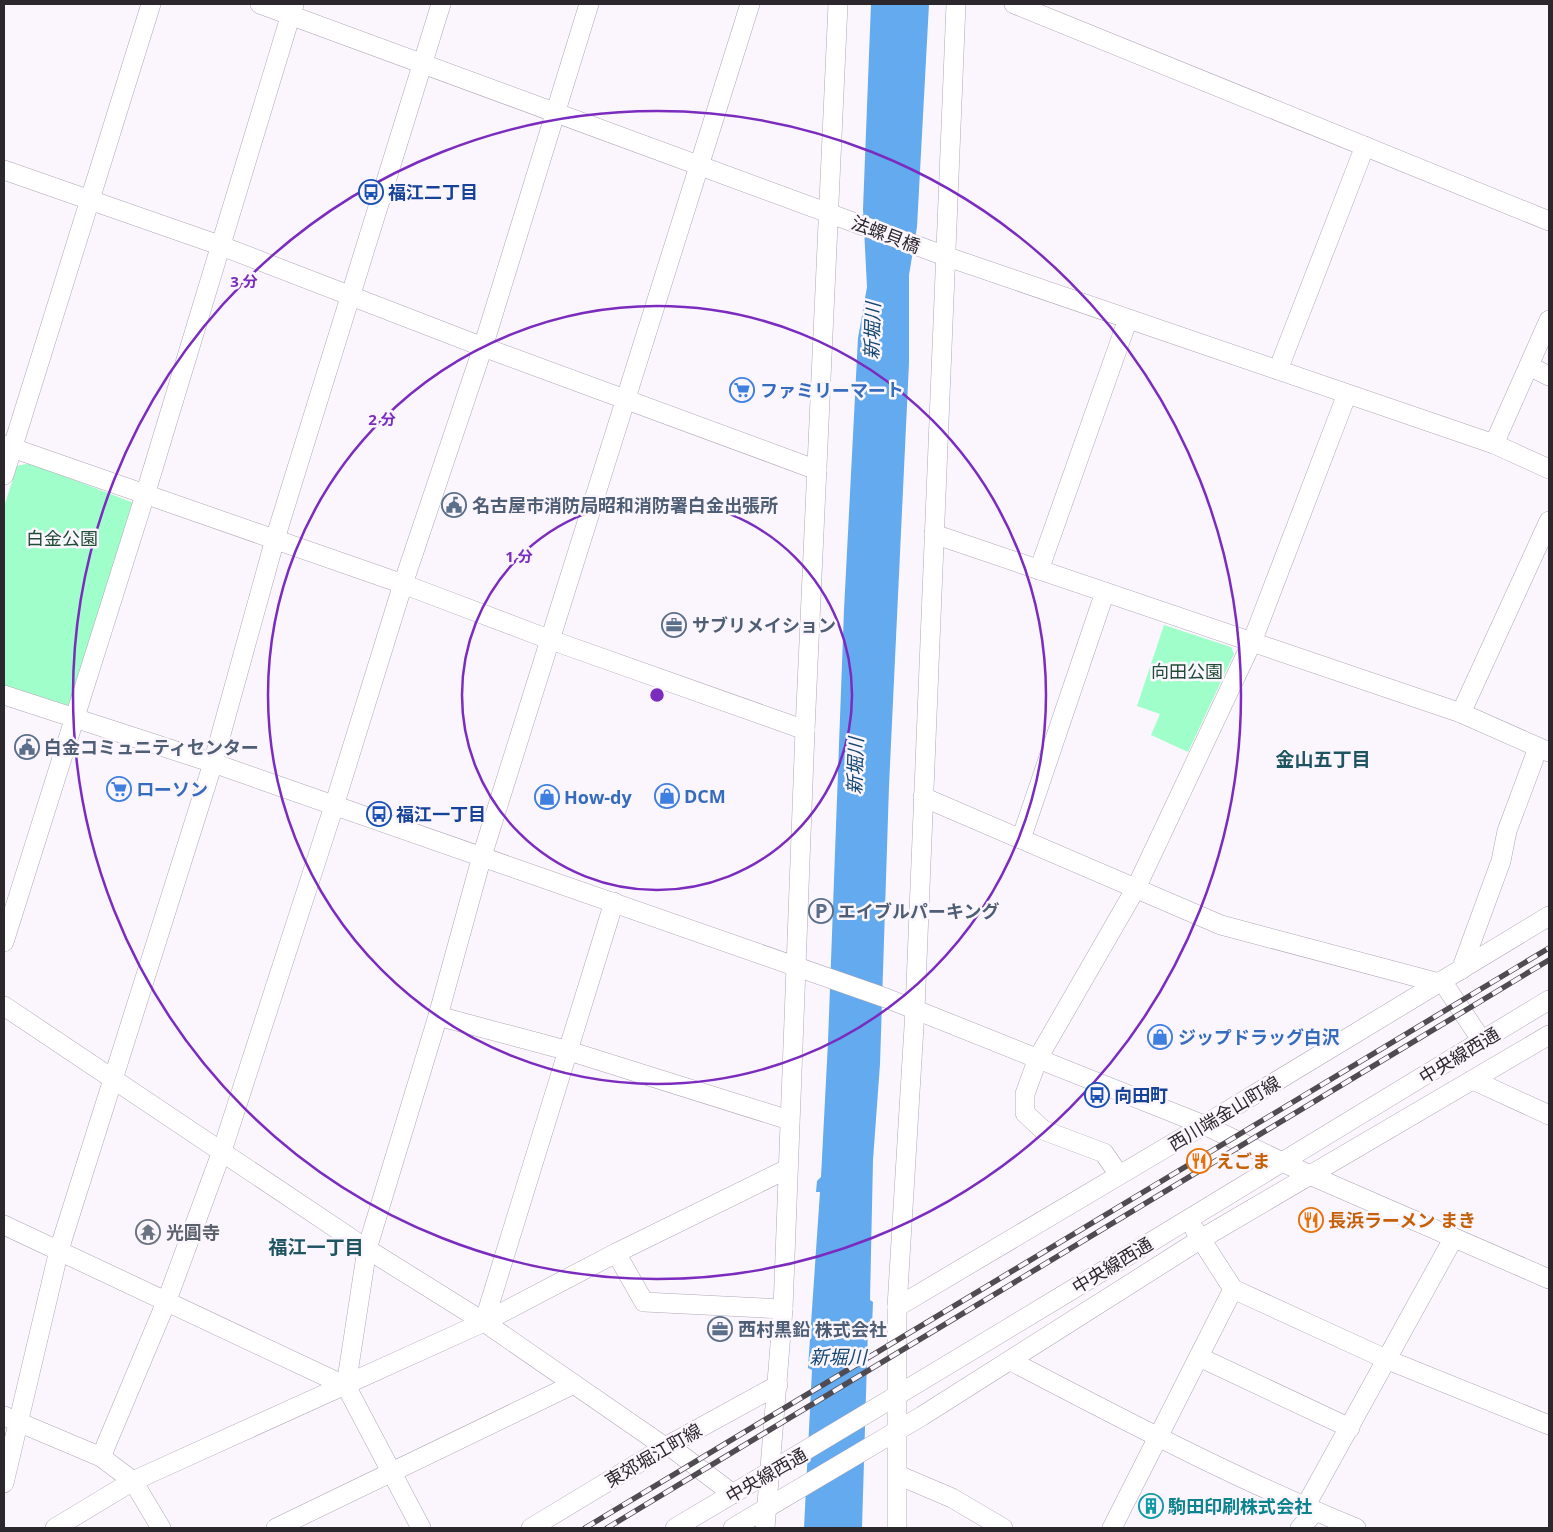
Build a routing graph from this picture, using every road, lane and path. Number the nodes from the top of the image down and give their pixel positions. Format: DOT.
graph roads {
  1 [pos="151,4"];
  2 [pos="260,4"];
  3 [pos="440,4"];
  4 [pos="589,4"];
  5 [pos="750,4"];
  6 [pos="838,4"];
  7 [pos="956,4"];
  8 [pos="1014,4"];
  9 [pos="293,9"];
  10 [pos="422,64"];
  11 [pos="555,112"];
  12 [pos="1365,146"];
  13 [pos="698,166"];
  14 [pos="4,170"];
  15 [pos="91,199"];
  16 [pos="834,214"];
  17 [pos="1549,221"];
  18 [pos="219,245"];
  19 [pos="938,254"];
  20 [pos="349,295"];
  21 [pos="1128,319"];
  22 [pos="1549,320"];
  23 [pos="483,347"];
  24 [pos="1529,366"];
  25 [pos="1278,370"];
  26 [pos="1549,376"];
  27 [pos="1347,394"];
  28 [pos="626,401"];
  29 [pos="1494,444"];
  30 [pos="8,447"];
  31 [pos="1549,469"];
  32 [pos="817,470"];
  33 [pos="4,475"];
  34 [pos="144,495"];
  35 [pos="1549,520"];
  36 [pos="934,534"];
  37 [pos="275,539"];
  38 [pos="1039,570"];
  39 [pos="404,584"];
  40 [pos="1105,592"];
  41 [pos="551,640"];
  42 [pos="1252,642"];
  43 [pos="4,695"];
  44 [pos="1461,713"];
  45 [pos="73,717"];
  46 [pos="805,730"];
  47 [pos="1544,750"];
  48 [pos="212,763"];
  49 [pos="923,797"];
  50 [pos="334,806"];
  51 [pos="1021,839"];
  52 [pos="482,856"];
  53 [pos="1136,888"];
  54 [pos="614,902"];
  55 [pos="1549,916"];
  56 [pos="4,942"];
  57 [pos="797,965"];
  58 [pos="1461,970"];
  59 [pos="1440,982"];
  60 [pos="1549,1000"];
  61 [pos="4,1006"];
  62 [pos="915,1010"];
  63 [pos="438,1016"];
  64 [pos="1549,1034"];
  65 [pos="1482,1041"];
  66 [pos="569,1051"];
  67 [pos="1038,1058"];
  68 [pos="113,1080"];
  69 [pos="1473,1080"];
  70 [pos="1549,1115"];
  71 [pos="789,1120"];
  72 [pos="1204,1125"];
  73 [pos="222,1151"];
  74 [pos="1280,1161"];
  75 [pos="787,1169"];
  76 [pos="1119,1176"];
  77 [pos="1312,1176"];
  78 [pos="1188,1219"];
  79 [pos="4,1225"];
  80 [pos="1453,1238"];
  81 [pos="1201,1239"];
  82 [pos="367,1249"];
  83 [pos="59,1250"];
  84 [pos="616,1253"];
  85 [pos="1549,1279"];
  86 [pos="1233,1290"];
  87 [pos="167,1300"];
  88 [pos="897,1307"];
  89 [pos="783,1309"];
  90 [pos="484,1322"];
  91 [pos="1198,1358"];
  92 [pos="1388,1360"];
  93 [pos="1011,1361"];
  94 [pos="574,1384"];
  95 [pos="778,1385"];
  96 [pos="346,1386"];
  97 [pos="888,1403"];
  98 [pos="11,1419"];
  99 [pos="1549,1425"];
  100 [pos="1350,1428"];
  101 [pos="888,1437"];
  102 [pos="1158,1437"];
  103 [pos="667,1446"];
  104 [pos="101,1457"];
  105 [pos="769,1473"];
  106 [pos="392,1474"];
  107 [pos="898,1476"];
  108 [pos="133,1481"];
  109 [pos="4,1483"];
  110 [pos="733,1494"];
  111 [pos="766,1509"];
  112 [pos="1310,1509"];
  113 [pos="55,1528"];
  114 [pos="161,1528"];
  115 [pos="276,1528"];
  116 [pos="421,1528"];
  117 [pos="531,1528"];
  118 [pos="675,1528"];
  119 [pos="733,1528"];
  120 [pos="764,1528"];
  121 [pos="897,1528"];
  122 [pos="1003,1528"];
  123 [pos="1112,1528"];
  124 [pos="1300,1528"];
  125 [pos="1356,1528"];
  1 -- 15 [label="street"];
  2 -- 9 [label="street, 法螺貝橋"];
  3 -- 10 [label="street"];
  4 -- 11 [label="street"];
  5 -- 13 [label="street"];
  6 -- 16 [label="street"];
  7 -- 19 [label="street"];
  8 -- 12 [label="street"];
  9 -- 10 [label="street, 法螺貝橋"];
  9 -- 18 [label="street"];
  10 -- 11 [label="street, 法螺貝橋"];
  10 -- 20 [label="street"];
  11 -- 13 [label="street, 法螺貝橋"];
  11 -- 23 [label="street"];
  12 -- 17 [label="street"];
  12 -- 25 [label="street"];
  13 -- 16 [label="street, 法螺貝橋"];
  13 -- 28 [label="street"];
  14 -- 15 [label="street"];
  15 -- 18 [label="street"];
  15 -- 30 [label="street"];
  16 -- 19 [label="street, 法螺貝橋"];
  16 -- 32 [label="street"];
  18 -- 20 [label="street"];
  18 -- 34 [label="street"];
  19 -- 21 [label="street, 法螺貝橋"];
  19 -- 36 [label="street"];
  20 -- 23 [label="street"];
  20 -- 37 [label="street"];
  21 -- 25 [label="street, 法螺貝橋"];
  21 -- 38 [label="street"];
  22 -- 24 [label="street"];
  23 -- 28 [label="street"];
  23 -- 39 [label="street"];
  24 -- 26 [label="street"];
  24 -- 29 [label="street"];
  25 -- 27 [label="street, 法螺貝橋"];
  27 -- 29 [label="street, 法螺貝橋"];
  27 -- 42 [label="street"];
  28 -- 32 [label="street"];
  28 -- 41 [label="street"];
  29 -- 31 [label="street, 法螺貝橋"];
  30 -- 33 [label="street"];
  30 -- 34 [label="street"];
  32 -- 46 [label="street"];
  34 -- 37 [label="street"];
  34 -- 45 [label="street"];
  35 -- 44 [label="street"];
  36 -- 38 [label="street"];
  36 -- 49 [label="street"];
  37 -- 39 [label="street"];
  37 -- 48 [label="street"];
  38 -- 40 [label="street"];
  39 -- 41 [label="street"];
  39 -- 50 [label="street"];
  40 -- 42 [label="street"];
  40 -- 51 [label="street"];
  41 -- 46 [label="street"];
  41 -- 52 [label="street"];
  42 -- 44 [label="street"];
  42 -- 53 [label="street"];
  43 -- 45 [label="street"];
  44 -- 47 [label="street"];
  45 -- 48 [label="street"];
  45 -- 56 [label="street"];
  46 -- 57 [label="street"];
  47 -- 58 [label="street"];
  48 -- 50 [label="street"];
  48 -- 68 [label="street"];
  49 -- 51 [label="street"];
  49 -- 62 [label="street"];
  50 -- 52 [label="street"];
  50 -- 73 [label="street"];
  51 -- 53 [label="street"];
  52 -- 54 [label="street"];
  52 -- 63 [label="street"];
  53 -- 59 [label="street"];
  53 -- 67 [label="street"];
  54 -- 57 [label="street"];
  54 -- 66 [label="street"];
  55 -- 58 [label="street, 西川端金山町線"];
  57 -- 62 [label="street"];
  57 -- 71 [label="street"];
  58 -- 59 [label="street, 西川端金山町線"];
  59 -- 65 [label="street"];
  59 -- 72 [label="street, 西川端金山町線"];
  60 -- 65 [label="street, 中央線西通"];
  61 -- 68 [label="street"];
  62 -- 67 [label="street"];
  62 -- 88 [label="street"];
  63 -- 66 [label="street"];
  63 -- 82 [label="street"];
  64 -- 69 [label="street, 中央線西通"];
  65 -- 74 [label="street, 中央線西通"];
  66 -- 71 [label="street"];
  66 -- 90 [label="street"];
  67 -- 72 [label="street"];
  67 -- 76 [label="street"];
  68 -- 73 [label="street"];
  68 -- 83 [label="street"];
  69 -- 70 [label="street"];
  69 -- 77 [label="street, 中央線西通"];
  71 -- 75 [label="street"];
  72 -- 74 [label="street"];
  72 -- 76 [label="street, 西川端金山町線"];
  73 -- 82 [label="street"];
  73 -- 87 [label="street"];
  74 -- 77 [label="street"];
  74 -- 78 [label="street, 中央線西通"];
  75 -- 84 [label="street"];
  75 -- 89 [label="street"];
  76 -- 88 [label="street, 西川端金山町線"];
  77 -- 80 [label="street"];
  77 -- 81 [label="street, 中央線西通"];
  78 -- 81 [label="street"];
  78 -- 97 [label="street, 中央線西通"];
  79 -- 83 [label="street"];
  80 -- 85 [label="street"];
  80 -- 92 [label="street"];
  81 -- 86 [label="street"];
  81 -- 93 [label="street, 中央線西通"];
  82 -- 90 [label="street"];
  82 -- 96 [label="street"];
  83 -- 87 [label="street"];
  83 -- 98 [label="street"];
  84 -- 89 [label="street"];
  84 -- 90 [label="street"];
  86 -- 91 [label="street"];
  86 -- 92 [label="street"];
  87 -- 96 [label="street"];
  87 -- 104 [label="street"];
  88 -- 97 [label="street"];
  89 -- 95 [label="street"];
  90 -- 94 [label="street"];
  90 -- 96 [label="street"];
  91 -- 100 [label="street"];
  91 -- 102 [label="street"];
  92 -- 99 [label="street"];
  92 -- 100 [label="street"];
  93 -- 101 [label="street, 中央線西通"];
  93 -- 102 [label="street"];
  94 -- 103 [label="street"];
  94 -- 106 [label="street"];
  95 -- 103 [label="street, 東郊堀江町線"];
  95 -- 105 [label="street"];
  96 -- 106 [label="street"];
  96 -- 108 [label="street"];
  97 -- 101 [label="street"];
  97 -- 105 [label="street, 中央線西通"];
  98 -- 104 [label="street"];
  98 -- 109 [label="street"];
  100 -- 112 [label="street"];
  101 -- 107 [label="street"];
  101 -- 111 [label="street, 中央線西通"];
  102 -- 112 [label="street"];
  102 -- 123 [label="street"];
  103 -- 110 [label="street"];
  103 -- 117 [label="street, 東郊堀江町線"];
  104 -- 108 [label="street"];
  105 -- 110 [label="street, 中央線西通"];
  105 -- 111 [label="street"];
  106 -- 115 [label="street"];
  106 -- 116 [label="street"];
  107 -- 121 [label="street"];
  107 -- 122 [label="street"];
  108 -- 113 [label="street"];
  108 -- 114 [label="street"];
  110 -- 118 [label="street, 中央線西通"];
  111 -- 119 [label="street, 中央線西通"];
  111 -- 120 [label="street"];
  112 -- 124 [label="street"];
  112 -- 125 [label="street"];
}
